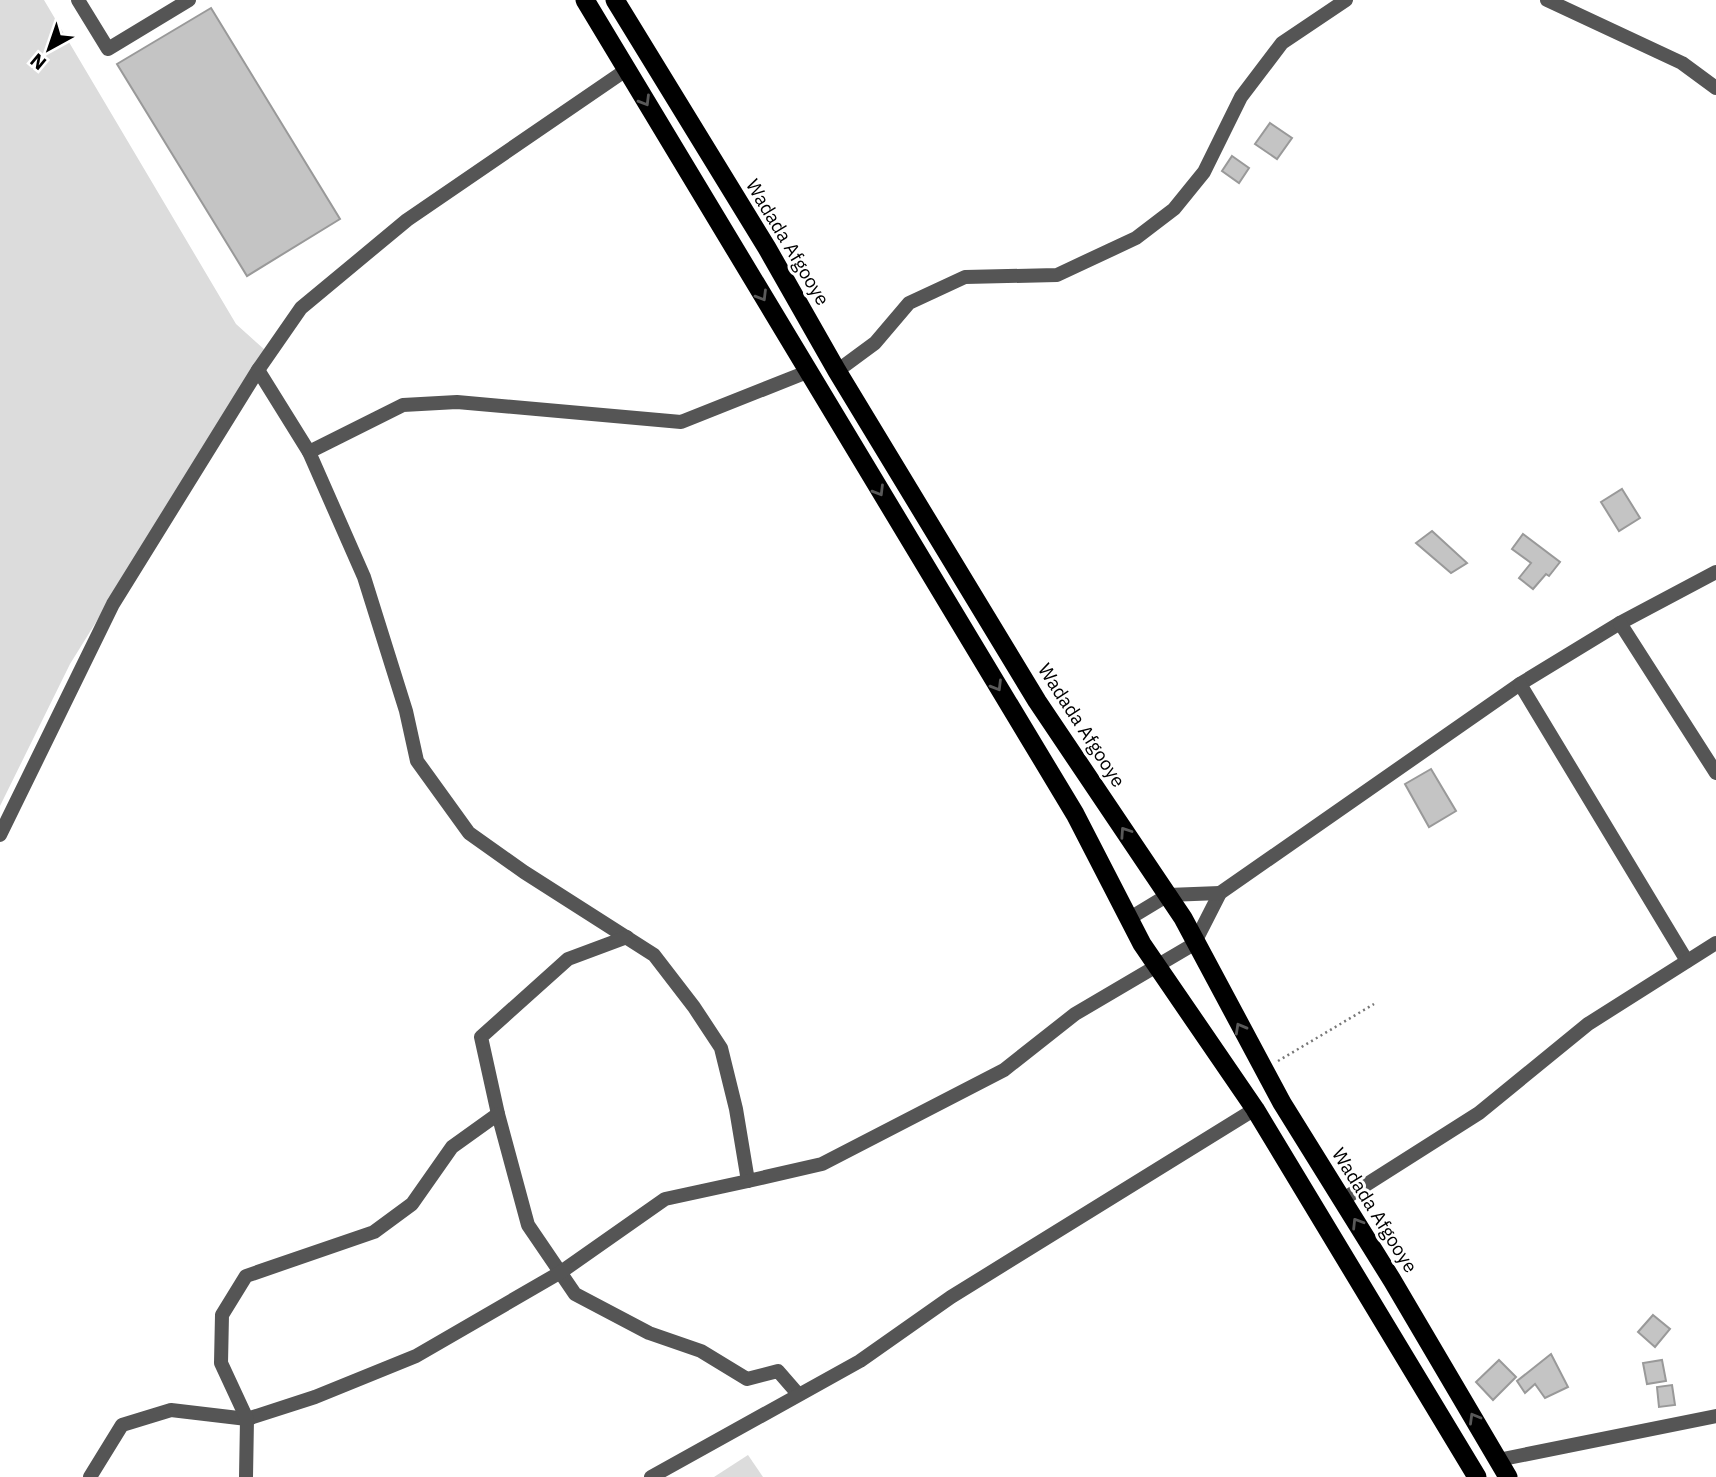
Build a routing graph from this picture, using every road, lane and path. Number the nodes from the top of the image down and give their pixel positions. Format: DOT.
graph roads {
  1 [pos="78,0"];
  2 [pos="189,0"];
  3 [pos="585,0"];
  4 [pos="615,0"];
  5 [pos="1346,0"];
  6 [pos="1547,0"];
  7 [pos="626,70"];
  8 [pos="1716,88"];
  9 [pos="258,370"];
  10 [pos="837,371"];
  11 [pos="807,372"];
  12 [pos="309,452"];
  13 [pos="1716,572"];
  14 [pos="1620,623"];
  15 [pos="1520,684"];
  16 [pos="1716,773"];
  17 [pos="0,835"];
  18 [pos="1220,893"];
  19 [pos="1168,895"];
  20 [pos="1130,918"];
  21 [pos="627,937"];
  22 [pos="1716,943"];
  23 [pos="1194,944"];
  24 [pos="1687,961"];
  25 [pos="1157,965"];
  26 [pos="1374,1004"];
  27 [pos="1263,1070"];
  28 [pos="1255,1110"];
  29 [pos="498,1114"];
  30 [pos="748,1181"];
  31 [pos="1342,1200"];
  32 [pos="561,1272"];
  33 [pos="798,1394"];
  34 [pos="1716,1416"];
  35 [pos="247,1419"];
  36 [pos="1503,1469"];
  37 [pos="90,1477"];
  38 [pos="246,1477"];
  39 [pos="651,1477"];
  40 [pos="1477,1477"];
  1 -- 2 [label="street"];
  3 -- 7 [label="highway"];
  4 -- 10 [label="highway, Wadada Afgooye"];
  5 -- 10 [label="street"];
  6 -- 8 [label="street"];
  7 -- 9 [label="street"];
  7 -- 11 [label="highway, one-way"];
  9 -- 12 [label="street"];
  9 -- 17 [label="street"];
  19 -- 10 [label="highway, Wadada Afgooye, one-way"];
  11 -- 12 [label="street"];
  11 -- 20 [label="highway, one-way"];
  12 -- 21 [label="street"];
  13 -- 14 [label="street"];
  14 -- 15 [label="street"];
  14 -- 16 [label="street"];
  15 -- 18 [label="street"];
  15 -- 24 [label="street"];
  18 -- 19 [label="street"];
  18 -- 23 [label="street"];
  19 -- 20 [label="street"];
  19 -- 23 [label="highway, Wadada Afgooye"];
  20 -- 25 [label="highway"];
  21 -- 29 [label="street"];
  21 -- 30 [label="street"];
  22 -- 24 [label="street"];
  23 -- 25 [label="street"];
  27 -- 23 [label="highway, Wadada Afgooye, one-way"];
  24 -- 31 [label="street"];
  25 -- 28 [label="highway"];
  25 -- 30 [label="street"];
  26 -- 27 [label="path"];
  27 -- 31 [label="highway, Wadada Afgooye"];
  28 -- 33 [label="street"];
  28 -- 40 [label="highway"];
  29 -- 32 [label="street"];
  29 -- 35 [label="street"];
  30 -- 32 [label="street"];
  36 -- 31 [label="highway, Wadada Afgooye, one-way"];
  32 -- 33 [label="street"];
  32 -- 35 [label="street"];
  33 -- 39 [label="street"];
  34 -- 36 [label="street"];
  35 -- 37 [label="street"];
  35 -- 38 [label="street"];
}
